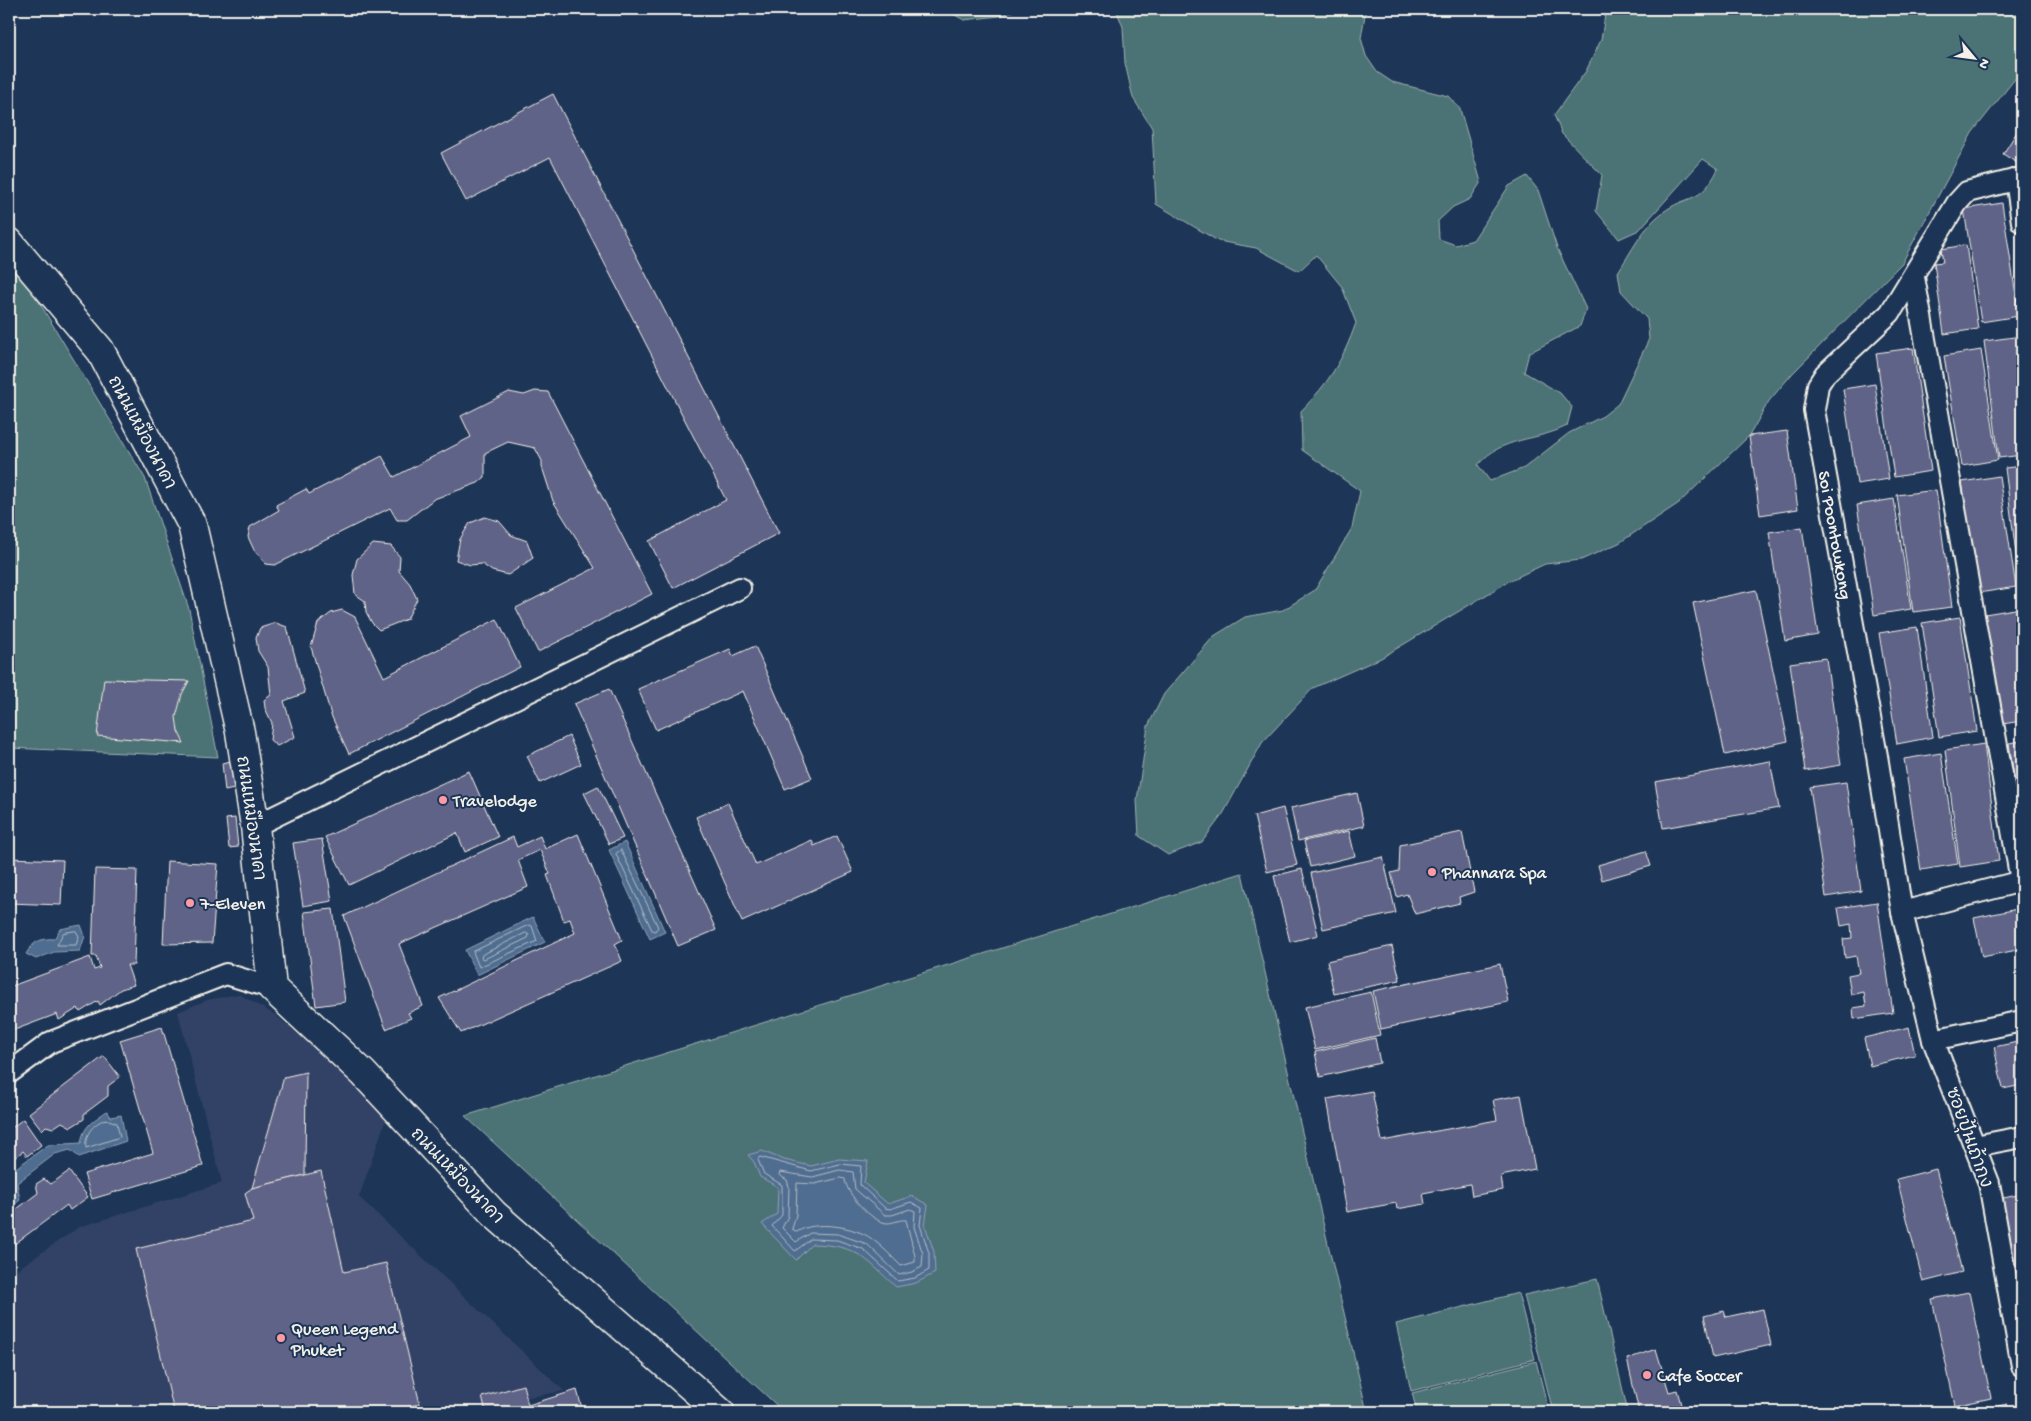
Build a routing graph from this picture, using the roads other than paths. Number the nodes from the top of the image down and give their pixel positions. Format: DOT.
graph roads {
  1 [pos="2019,178"];
  2 [pos="2022,222"];
  3 [pos="9,242"];
  4 [pos="1914,277"];
  5 [pos="740,588"];
  6 [pos="255,826"];
  7 [pos="2022,881"];
  8 [pos="1902,912"];
  9 [pos="272,988"];
  10 [pos="2022,1021"];
  11 [pos="1933,1040"];
  12 [pos="9,1073"];
  13 [pos="2022,1137"];
  14 [pos="1975,1146"];
  15 [pos="2022,1363"];
  16 [pos="720,1412"];
  1 -- 2 [label="street"];
  1 -- 4 [label="street, Soi Poontowkong"];
  3 -- 6 [label="street, ถนนเหมืองนาคา"];
  4 -- 7 [label="street"];
  4 -- 8 [label="street, Soi Poontowkong"];
  5 -- 6 [label="street"];
  6 -- 9 [label="street, ถนนเหมืองนาคา"];
  7 -- 8 [label="street"];
  8 -- 11 [label="street, ซอยปุ้นเถ้ากง"];
  9 -- 12 [label="street"];
  9 -- 16 [label="street, ถนนเหมืองนาคา"];
  10 -- 11 [label="street"];
  11 -- 14 [label="street, ซอยปุ้นเถ้ากง"];
  13 -- 14 [label="street"];
  14 -- 15 [label="street, ซอยปุ้นเถ้ากง"];
}
